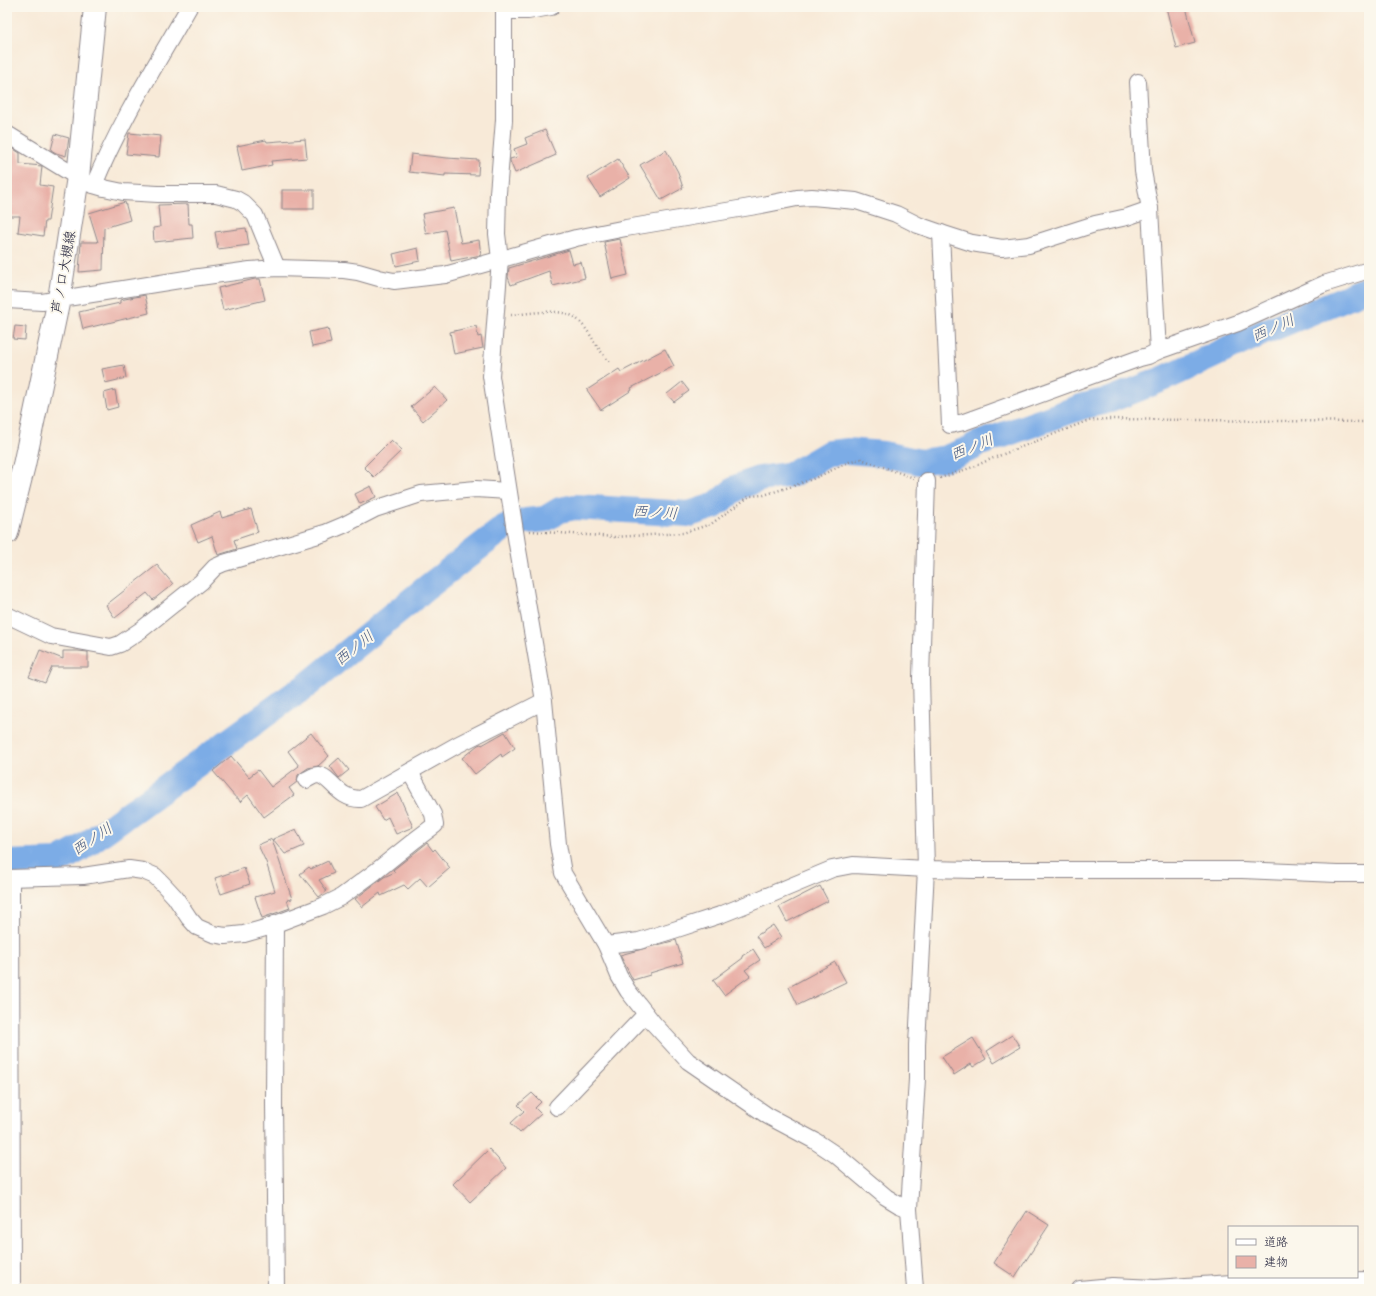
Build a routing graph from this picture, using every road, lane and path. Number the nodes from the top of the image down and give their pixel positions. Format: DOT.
graph roads {
  1 [pos="95,7"];
  2 [pos="189,7"];
  3 [pos="551,7"];
  4 [pos="504,9"];
  5 [pos="1138,82"];
  6 [pos="7,134"];
  7 [pos="86,181"];
  8 [pos="1150,210"];
  9 [pos="941,233"];
  10 [pos="500,259"];
  11 [pos="276,268"];
  12 [pos="1369,270"];
  13 [pos="59,299"];
  14 [pos="7,300"];
  15 [pos="496,316"];
  16 [pos="1158,351"];
  17 [pos="610,362"];
  18 [pos="1369,422"];
  19 [pos="927,481"];
  20 [pos="508,491"];
  21 [pos="514,524"];
  22 [pos="7,533"];
  23 [pos="7,615"];
  24 [pos="544,702"];
  25 [pos="410,772"];
  26 [pos="306,780"];
  27 [pos="926,869"];
  28 [pos="1369,874"];
  29 [pos="9,878"];
  30 [pos="274,924"];
  31 [pos="606,945"];
  32 [pos="646,1014"];
  33 [pos="557,1107"];
  34 [pos="910,1209"];
  35 [pos="1369,1280"];
  36 [pos="1353,1284"];
  37 [pos="12,1289"];
  38 [pos="276,1289"];
  39 [pos="915,1289"];
  40 [pos="1080,1289"];
  1 -- 7 [label="main road, 芦ノ口大槻線"];
  2 -- 7 [label="street"];
  3 -- 4 [label="street"];
  4 -- 10 [label="street"];
  5 -- 8 [label="street"];
  6 -- 7 [label="street"];
  7 -- 11 [label="street"];
  7 -- 13 [label="main road, 芦ノ口大槻線"];
  8 -- 9 [label="street"];
  8 -- 16 [label="street"];
  9 -- 10 [label="street"];
  9 -- 16 [label="street"];
  10 -- 11 [label="street"];
  10 -- 15 [label="street"];
  11 -- 13 [label="street"];
  12 -- 16 [label="street"];
  13 -- 14 [label="street"];
  13 -- 22 [label="main road, 芦ノ口大槻線"];
  15 -- 17 [label="path"];
  15 -- 20 [label="street"];
  18 -- 19 [label="path"];
  19 -- 21 [label="path"];
  19 -- 27 [label="street"];
  20 -- 21 [label="street"];
  20 -- 23 [label="street"];
  21 -- 24 [label="street"];
  24 -- 25 [label="street"];
  24 -- 31 [label="street"];
  25 -- 26 [label="street"];
  25 -- 30 [label="street"];
  27 -- 28 [label="street"];
  27 -- 31 [label="street"];
  27 -- 34 [label="street"];
  29 -- 30 [label="street"];
  29 -- 37 [label="street"];
  30 -- 38 [label="street"];
  31 -- 32 [label="street"];
  32 -- 33 [label="street"];
  32 -- 34 [label="street"];
  34 -- 39 [label="street"];
  35 -- 36 [label="street"];
  36 -- 40 [label="street"];
}
